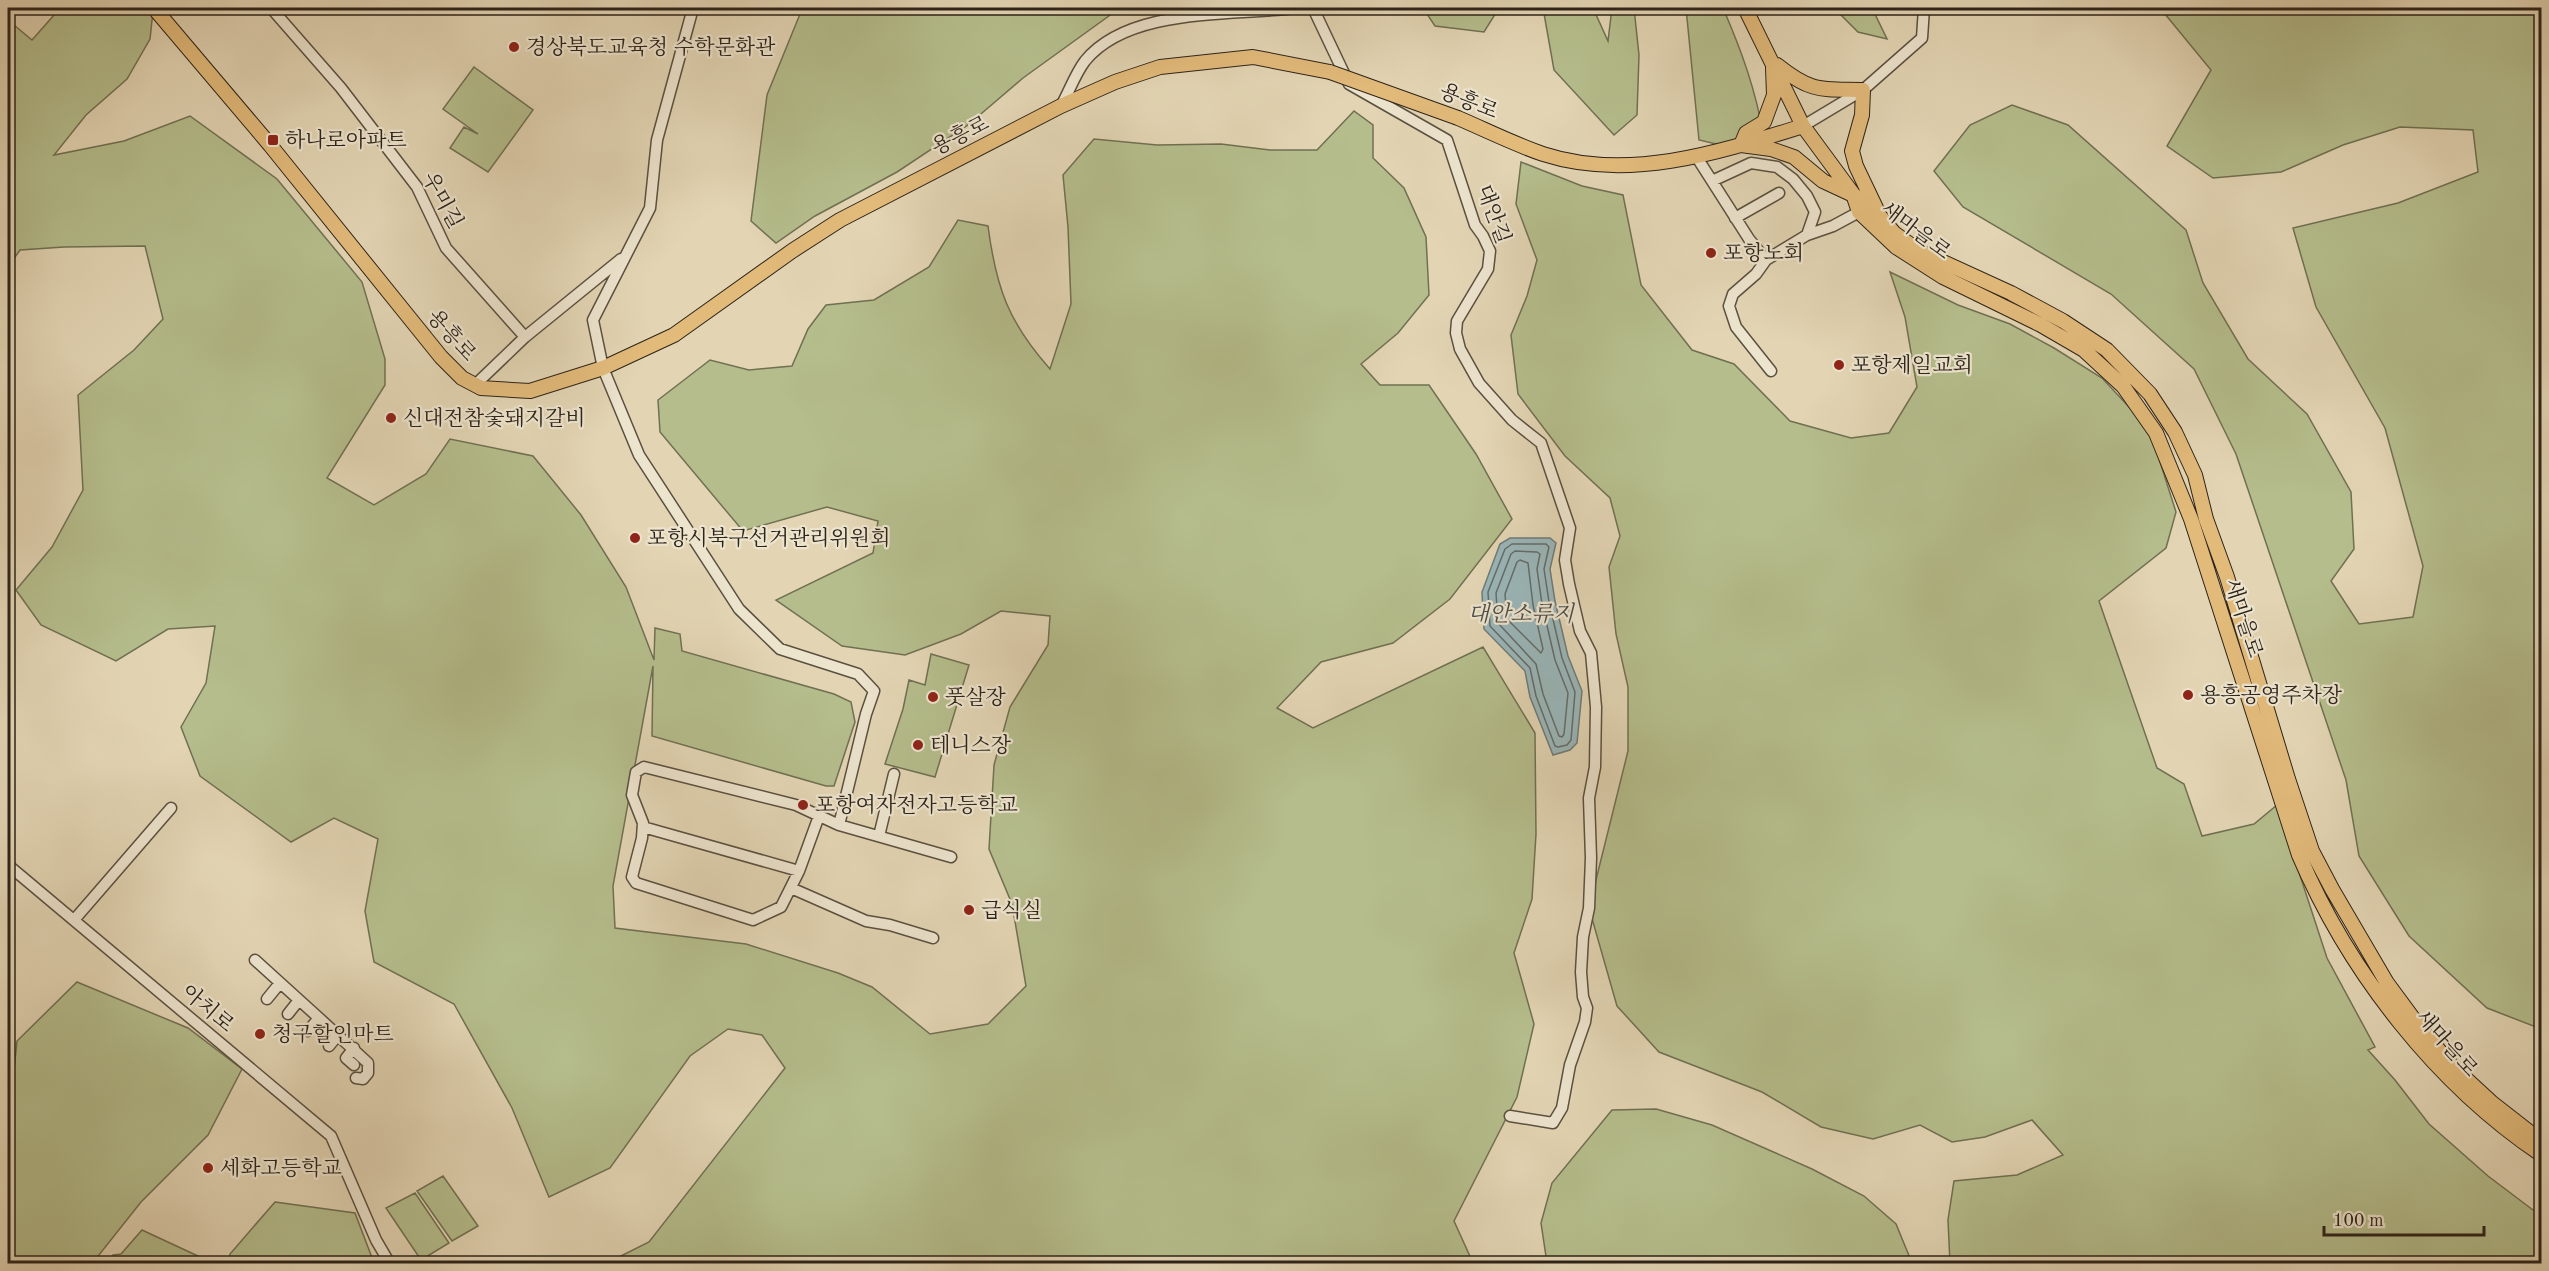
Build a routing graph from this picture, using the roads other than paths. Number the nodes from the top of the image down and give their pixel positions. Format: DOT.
graph roads {
  1 [pos="154,8"];
  2 [pos="271,8"];
  3 [pos="693,8"];
  4 [pos="1295,8"];
  5 [pos="1312,8"];
  6 [pos="1745,8"];
  7 [pos="1924,8"];
  8 [pos="1773,62"];
  9 [pos="1863,90"];
  10 [pos="1061,106"];
  11 [pos="1803,126"];
  12 [pos="1741,145"];
  13 [pos="1696,156"];
  14 [pos="1712,181"];
  15 [pos="1779,193"];
  16 [pos="1853,194"];
  17 [pos="1859,212"];
  18 [pos="1878,213"];
  19 [pos="1735,218"];
  20 [pos="1807,235"];
  21 [pos="626,255"];
  22 [pos="1766,260"];
  23 [pos="525,337"];
  24 [pos="603,368"];
  25 [pos="1772,371"];
  26 [pos="474,385"];
  27 [pos="894,774"];
  28 [pos="171,808"];
  29 [pos="819,816"];
  30 [pos="839,825"];
  31 [pos="643,827"];
  32 [pos="879,836"];
  33 [pos="951,857"];
  34 [pos="8,865"];
  35 [pos="799,871"];
  36 [pos="791,888"];
  37 [pos="74,920"];
  38 [pos="933,938"];
  39 [pos="255,960"];
  40 [pos="280,983"];
  41 [pos="267,999"];
  42 [pos="299,1000"];
  43 [pos="288,1014"];
  44 [pos="319,1018"];
  45 [pos="308,1031"];
  46 [pos="338,1035"];
  47 [pos="329,1046"];
  48 [pos="354,1048"];
  49 [pos="354,1065"];
  50 [pos="356,1078"];
  51 [pos="1510,1116"];
  52 [pos="2541,1142"];
  53 [pos="2541,1155"];
  54 [pos="390,1263"];
  1 -- 26 [label="main road, 용흥로"];
  2 -- 23 [label="street, 우미길"];
  3 -- 21 [label="street"];
  4 -- 10 [label="street"];
  5 -- 51 [label="street, 대안길"];
  6 -- 8 [label="main road, 새마을로"];
  7 -- 9 [label="street, 용흥로"];
  8 -- 9 [label="main road"];
  8 -- 11 [label="main road, 새마을로"];
  8 -- 12 [label="main road"];
  9 -- 11 [label="street, 용흥로"];
  9 -- 18 [label="main road"];
  10 -- 13 [label="main road, 용흥로, bridge"];
  10 -- 24 [label="main road, 용흥로"];
  11 -- 12 [label="main road, 용흥로"];
  11 -- 16 [label="main road, 새마을로"];
  12 -- 13 [label="main road, 용흥로"];
  12 -- 16 [label="main road"];
  13 -- 14 [label="street"];
  14 -- 19 [label="street"];
  14 -- 20 [label="street"];
  15 -- 19 [label="street"];
  16 -- 17 [label="main road, 새마을로"];
  16 -- 18 [label="main road, 새마을로"];
  17 -- 20 [label="street"];
  17 -- 53 [label="main road, 새마을로"];
  18 -- 52 [label="main road, 새마을로"];
  19 -- 22 [label="street"];
  20 -- 22 [label="street"];
  21 -- 23 [label="street"];
  21 -- 24 [label="street"];
  22 -- 25 [label="street"];
  23 -- 26 [label="street"];
  24 -- 26 [label="main road, 용흥로"];
  24 -- 30 [label="street"];
  27 -- 32 [label="street"];
  28 -- 37 [label="street"];
  29 -- 30 [label="street"];
  29 -- 31 [label="street"];
  29 -- 35 [label="street"];
  30 -- 32 [label="street"];
  31 -- 35 [label="street"];
  31 -- 36 [label="street"];
  32 -- 33 [label="street"];
  34 -- 37 [label="street, 아치로"];
  35 -- 36 [label="street"];
  36 -- 38 [label="street"];
  37 -- 54 [label="street, 아치로"];
  39 -- 40 [label="street"];
  40 -- 41 [label="street"];
  40 -- 42 [label="street"];
  42 -- 43 [label="street"];
  42 -- 44 [label="street"];
  44 -- 45 [label="street"];
  44 -- 46 [label="street"];
  46 -- 47 [label="street"];
  46 -- 48 [label="street"];
  48 -- 49 [label="street"];
  48 -- 50 [label="street"];
}
